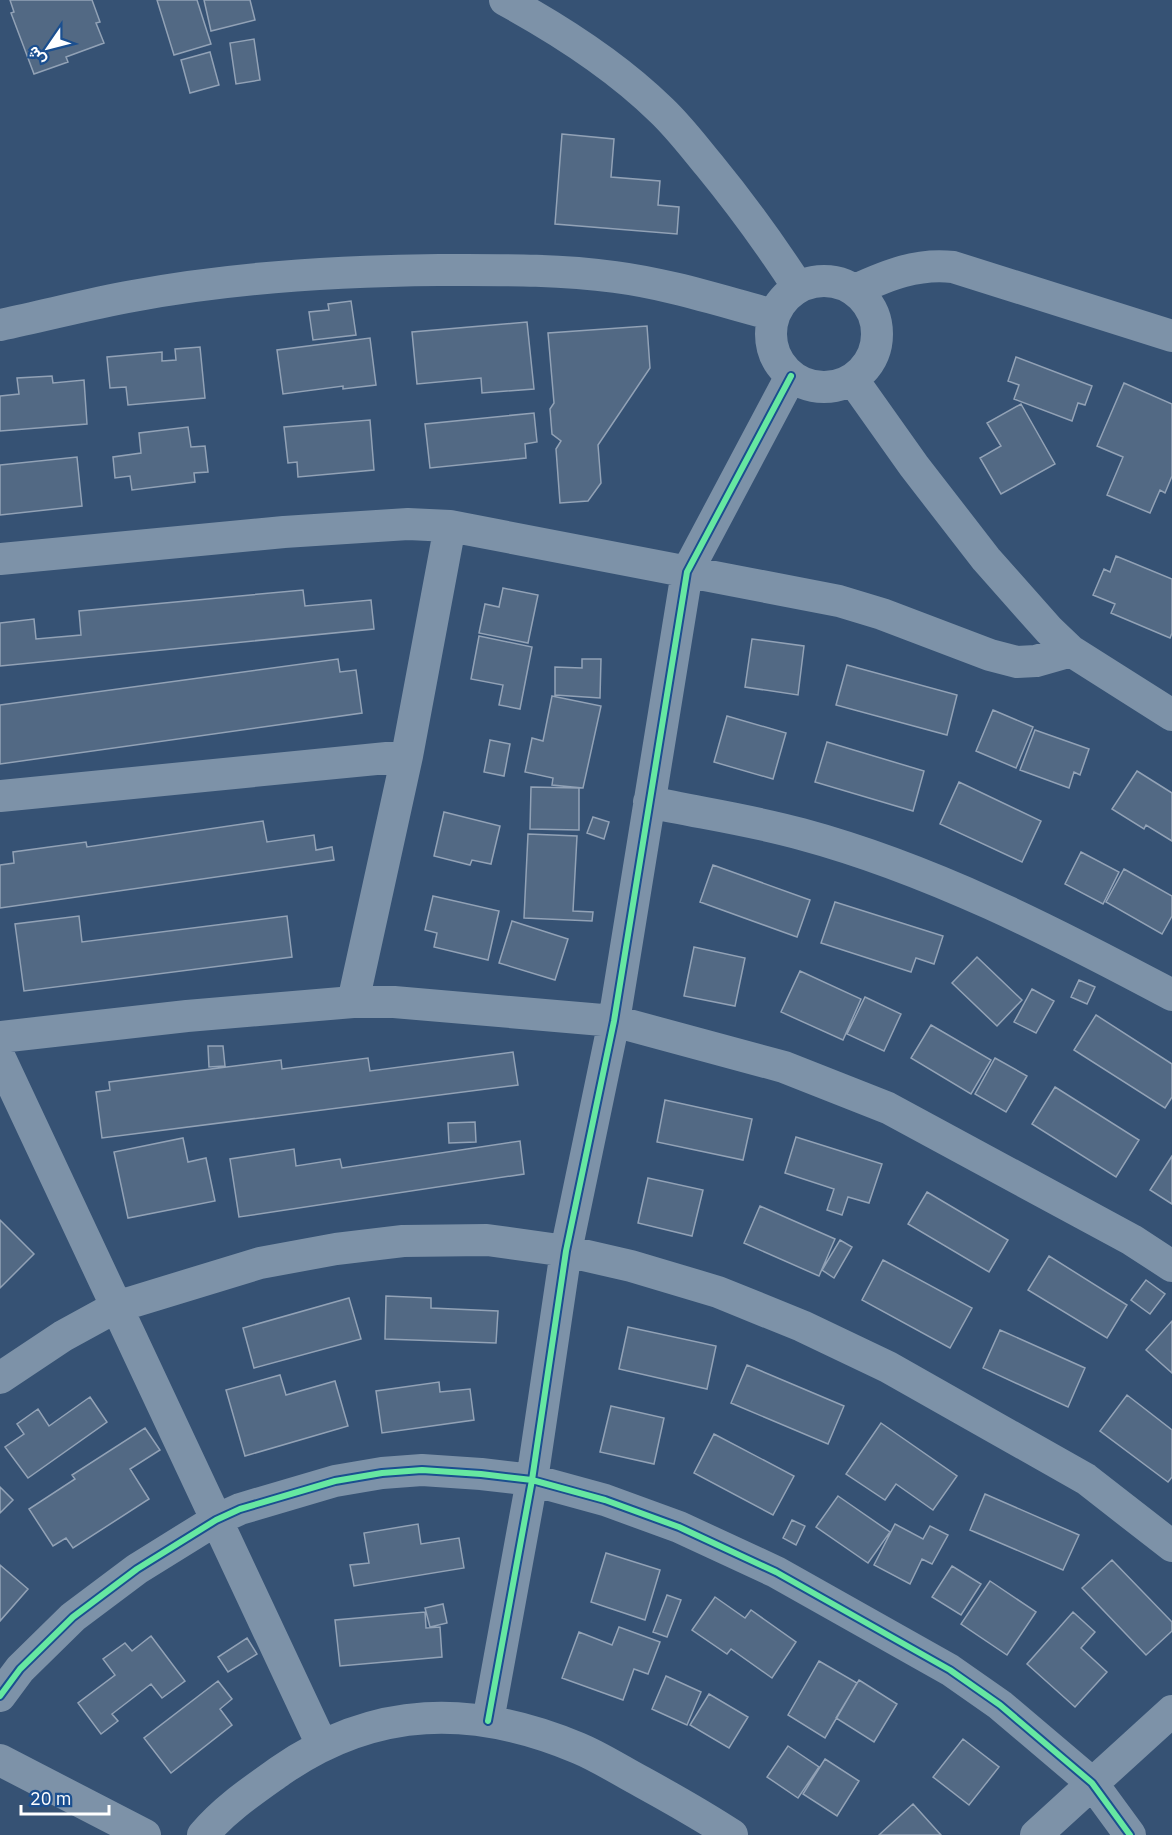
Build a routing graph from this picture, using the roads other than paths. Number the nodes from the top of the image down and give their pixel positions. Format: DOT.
graph roads {
  1 [pos="505,0"];
  2 [pos="798,287"];
  3 [pos="865,291"];
  4 [pos="774,315"];
  5 [pos="0,326"];
  6 [pos="1172,336"];
  7 [pos="791,376"];
  8 [pos="853,380"];
  9 [pos="450,526"];
  10 [pos="0,559"];
  11 [pos="687,572"];
  12 [pos="1071,651"];
  13 [pos="1172,715"];
  14 [pos="407,756"];
  15 [pos="0,796"];
  16 [pos="649,802"];
  17 [pos="1172,995"];
  18 [pos="353,1002"];
  19 [pos="614,1021"];
  20 [pos="0,1038"];
  21 [pos="0,1058"];
  22 [pos="566,1251"];
  23 [pos="1172,1266"];
  24 [pos="116,1307"];
  25 [pos="0,1378"];
  26 [pos="532,1480"];
  27 [pos="216,1520"];
  28 [pos="1172,1546"];
  29 [pos="0,1696"];
  30 [pos="1172,1711"];
  31 [pos="488,1721"];
  32 [pos="322,1745"];
  33 [pos="0,1760"];
  34 [pos="1092,1783"];
  35 [pos="145,1835"];
  36 [pos="203,1835"];
  37 [pos="732,1835"];
  38 [pos="1036,1835"];
  39 [pos="1130,1835"];
  1 -- 2 [label="street"];
  2 -- 3 [label="street"];
  2 -- 4 [label="street"];
  3 -- 6 [label="street"];
  3 -- 8 [label="street"];
  4 -- 5 [label="street"];
  4 -- 7 [label="street"];
  7 -- 8 [label="street"];
  7 -- 11 [label="street"];
  8 -- 12 [label="street"];
  9 -- 10 [label="street"];
  9 -- 11 [label="street"];
  9 -- 14 [label="street"];
  11 -- 12 [label="street"];
  11 -- 16 [label="street"];
  12 -- 13 [label="street"];
  14 -- 15 [label="street"];
  14 -- 18 [label="street"];
  16 -- 17 [label="street"];
  16 -- 19 [label="street"];
  18 -- 19 [label="street"];
  18 -- 20 [label="street"];
  19 -- 22 [label="street"];
  19 -- 23 [label="street"];
  21 -- 24 [label="street"];
  22 -- 24 [label="street"];
  22 -- 26 [label="street"];
  22 -- 28 [label="street"];
  24 -- 25 [label="street"];
  24 -- 27 [label="street"];
  26 -- 27 [label="street"];
  26 -- 31 [label="street"];
  26 -- 34 [label="street"];
  27 -- 29 [label="street"];
  27 -- 32 [label="street"];
  30 -- 34 [label="street"];
  31 -- 32 [label="street"];
  31 -- 37 [label="street"];
  32 -- 36 [label="street"];
  33 -- 35 [label="street"];
  34 -- 38 [label="street"];
  34 -- 39 [label="street"];
}
